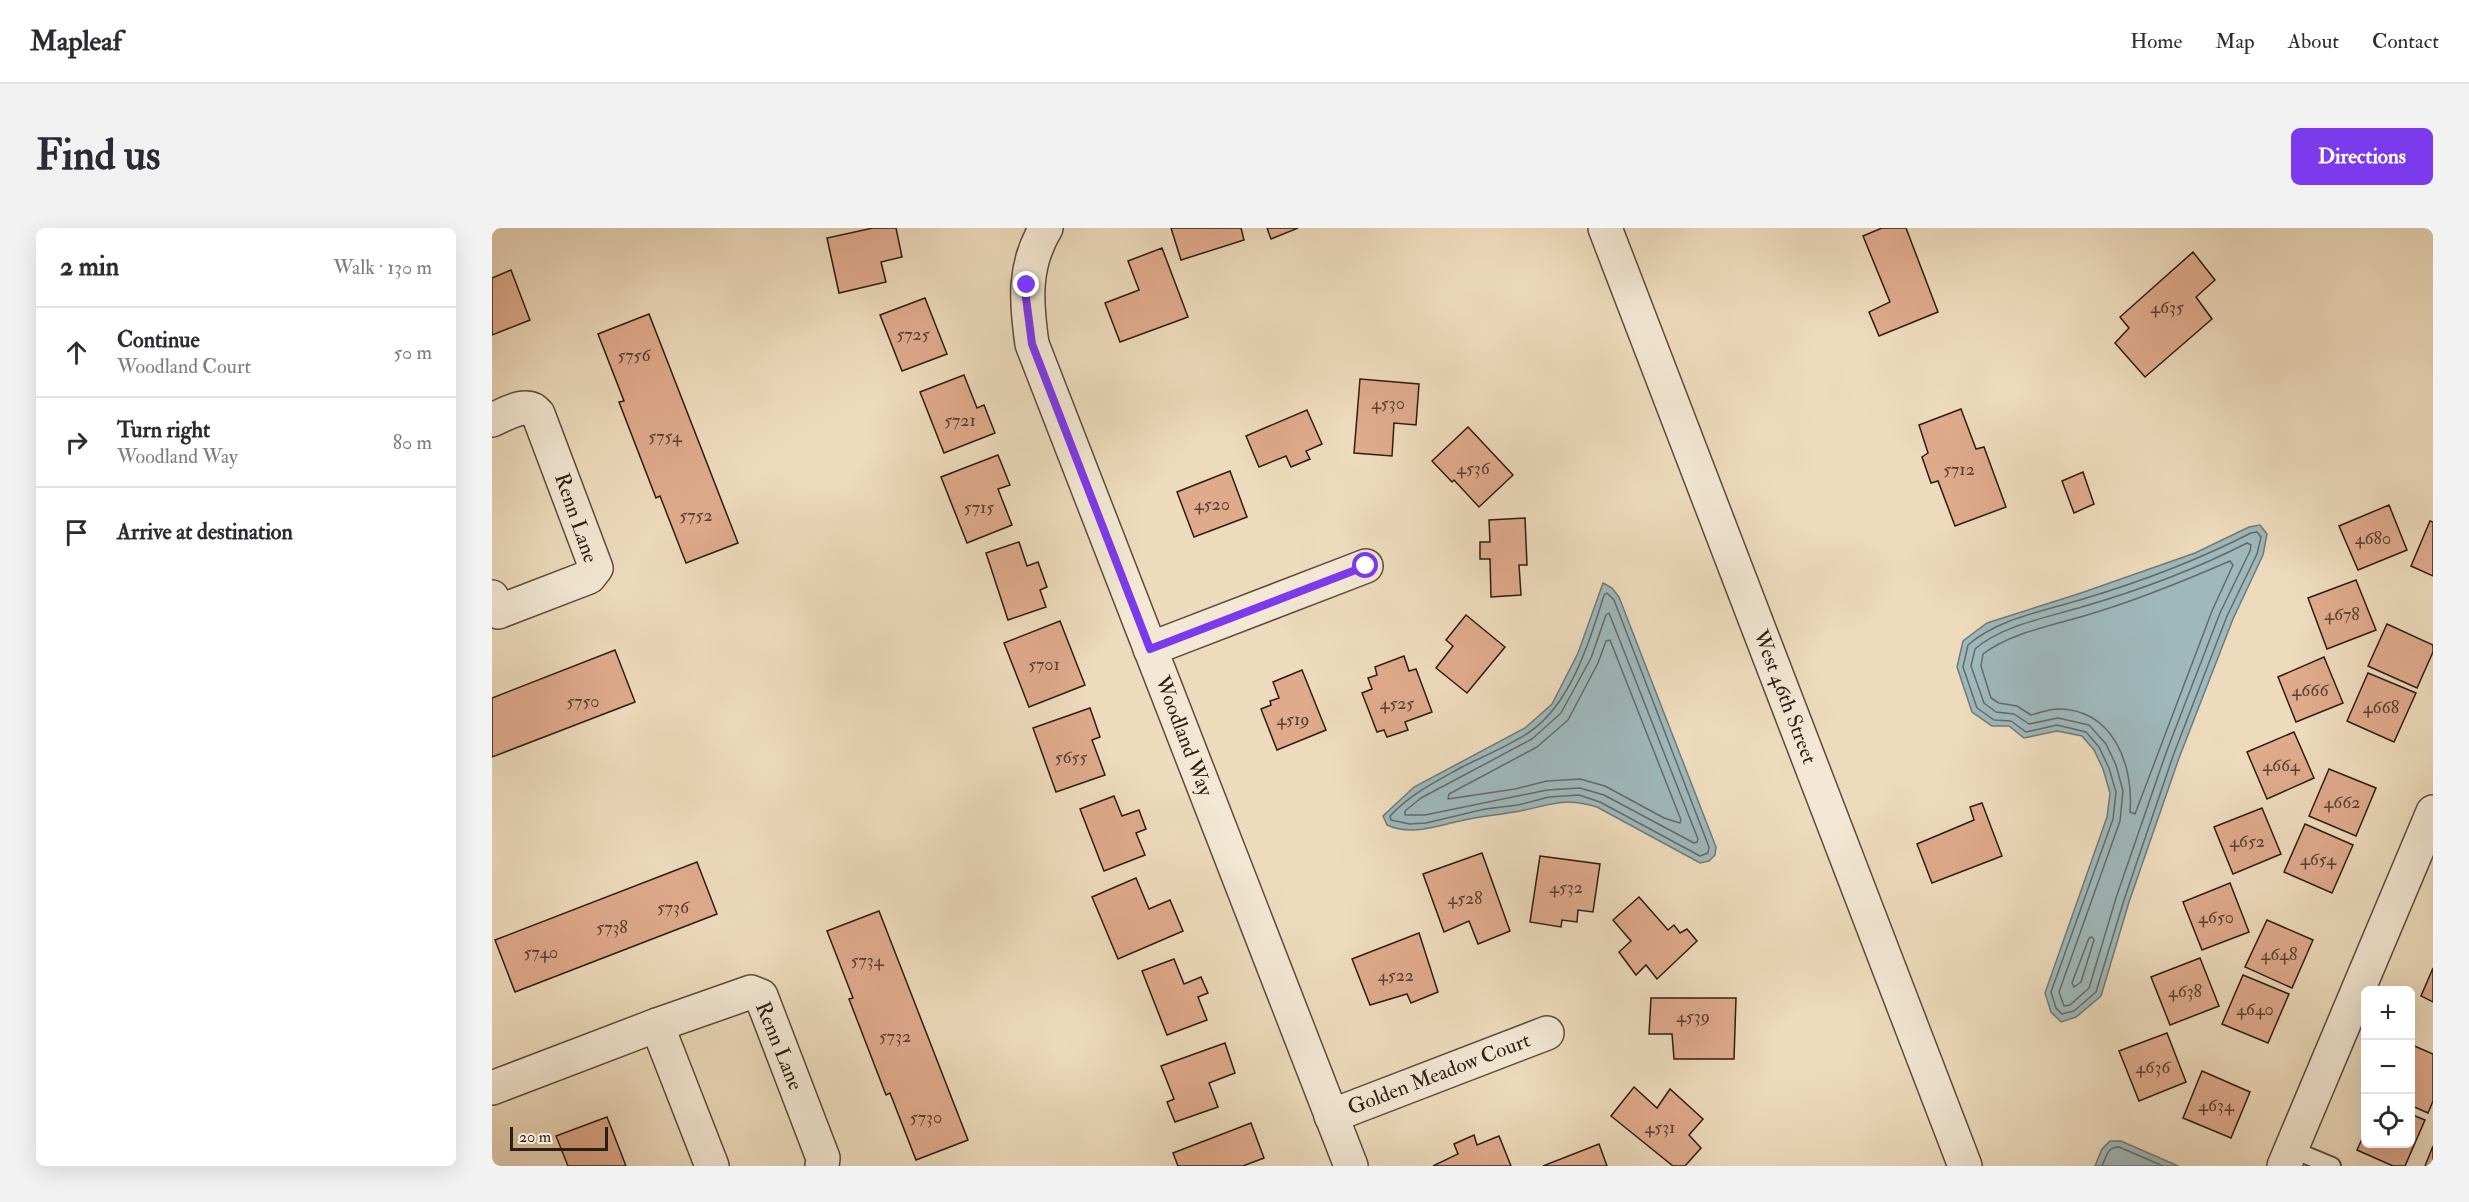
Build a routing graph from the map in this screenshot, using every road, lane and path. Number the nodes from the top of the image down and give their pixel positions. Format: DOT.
graph roads {
  1 [pos="1605,228"];
  2 [pos="1044,231"];
  3 [pos="492,420"];
  4 [pos="1366,566"];
  5 [pos="494,607"];
  6 [pos="1150,649"];
  7 [pos="2433,812"];
  8 [pos="657,1025"];
  9 [pos="1547,1032"];
  10 [pos="492,1088"];
  11 [pos="1331,1116"];
  12 [pos="2288,1157"];
  13 [pos="712,1166"];
  14 [pos="822,1166"];
  15 [pos="1351,1166"];
  16 [pos="1965,1166"];
  17 [pos="2332,1166"];
  1 -- 16 [label="street, West 46th Street"];
  2 -- 6 [label="street, Woodland Way"];
  3 -- 5 [label="street, Renn Lane"];
  4 -- 6 [label="street"];
  6 -- 11 [label="street, Woodland Way"];
  7 -- 12 [label="street"];
  8 -- 10 [label="street, Renn Lane"];
  8 -- 13 [label="street"];
  8 -- 14 [label="street, Renn Lane"];
  9 -- 11 [label="street, Golden Meadow Court"];
  11 -- 15 [label="street, Woodland Way"];
  12 -- 17 [label="lane"];
}
